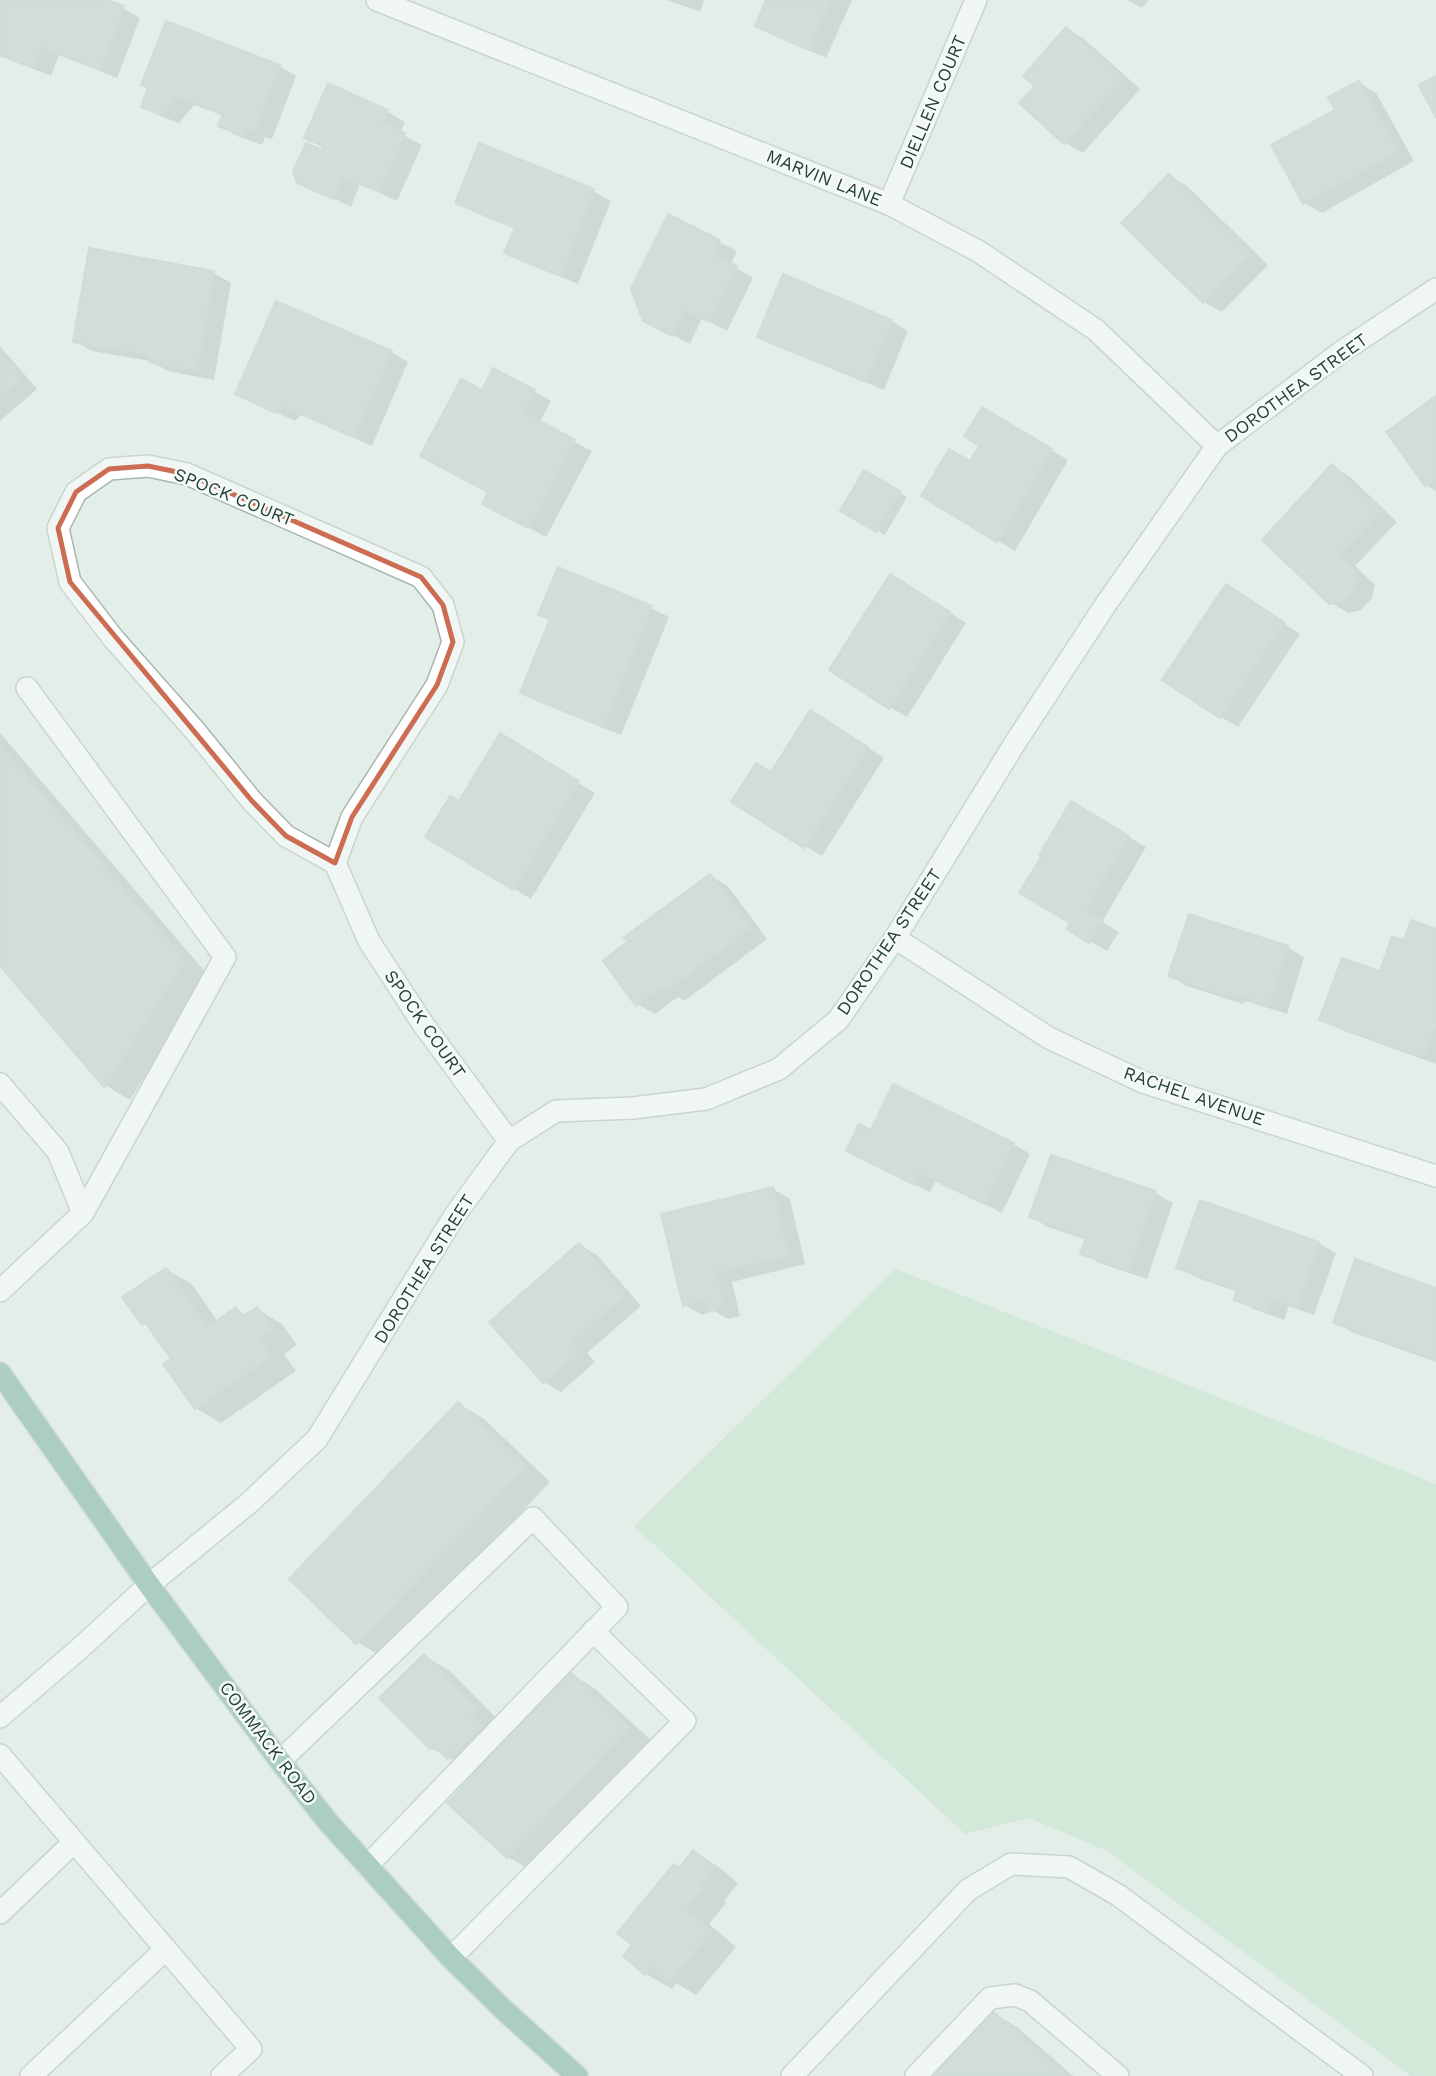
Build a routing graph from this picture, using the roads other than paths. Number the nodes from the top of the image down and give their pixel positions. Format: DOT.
graph roads {
  1 [pos="377,0"];
  2 [pos="976,0"];
  3 [pos="890,204"];
  4 [pos="1436,289"];
  5 [pos="1217,446"];
  6 [pos="27,688"];
  7 [pos="335,863"];
  8 [pos="895,938"];
  9 [pos="0,1084"];
  10 [pos="509,1141"];
  11 [pos="1436,1176"];
  12 [pos="83,1213"];
  13 [pos="0,1292"];
  14 [pos="0,1373"];
  15 [pos="149,1585"];
  16 [pos="593,1631"];
  17 [pos="0,1717"];
  18 [pos="0,1755"];
  19 [pos="280,1761"];
  20 [pos="74,1842"];
  21 [pos="368,1866"];
  22 [pos="0,1913"];
  23 [pos="166,1949"];
  24 [pos="451,1958"];
  25 [pos="31,2076"];
  26 [pos="222,2076"];
  27 [pos="577,2076"];
  28 [pos="792,2076"];
  29 [pos="916,2076"];
  30 [pos="1118,2076"];
  31 [pos="1362,2076"];
  1 -- 3 [label="street, MARVIN LANE"];
  2 -- 3 [label="street, DIELLEN COURT"];
  3 -- 5 [label="street, MARVIN LANE"];
  4 -- 5 [label="street, DOROTHEA STREET"];
  5 -- 8 [label="street, DOROTHEA STREET"];
  6 -- 12 [label="street"];
  7 -- 7 [label="street, SPOCK COURT"];
  7 -- 10 [label="street, SPOCK COURT"];
  8 -- 10 [label="street, DOROTHEA STREET"];
  8 -- 11 [label="street, RACHEL AVENUE"];
  9 -- 12 [label="street"];
  10 -- 15 [label="street, DOROTHEA STREET"];
  12 -- 13 [label="street"];
  14 -- 15 [label="main road, COMMACK ROAD"];
  15 -- 17 [label="street, DOROTHEA STREET"];
  15 -- 19 [label="main road, COMMACK ROAD"];
  16 -- 19 [label="street"];
  16 -- 21 [label="street"];
  16 -- 24 [label="street"];
  18 -- 20 [label="street"];
  19 -- 21 [label="main road, COMMACK ROAD"];
  20 -- 22 [label="street"];
  20 -- 23 [label="street"];
  21 -- 24 [label="main road, COMMACK ROAD"];
  23 -- 25 [label="street"];
  23 -- 26 [label="street"];
  24 -- 27 [label="main road, COMMACK ROAD"];
  28 -- 31 [label="street"];
  29 -- 30 [label="street"];
}
